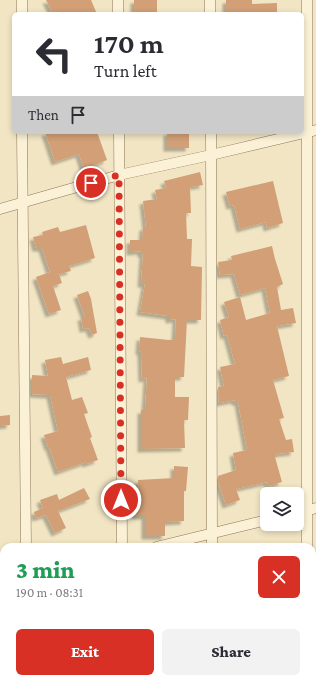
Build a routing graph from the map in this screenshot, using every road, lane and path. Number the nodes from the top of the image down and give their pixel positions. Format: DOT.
graph roads {
  1 [pos="22,0"];
  2 [pos="118,0"];
  3 [pos="210,0"];
  4 [pos="307,0"];
  5 [pos="22,12"];
  6 [pos="118,12"];
  7 [pos="210,12"];
  8 [pos="312,131"];
  9 [pos="22,134"];
  10 [pos="119,134"];
  11 [pos="211,134"];
  12 [pos="299,134"];
  13 [pos="211,155"];
  14 [pos="119,175"];
  15 [pos="22,203"];
  16 [pos="0,209"];
  17 [pos="307,510"];
  18 [pos="260,522"];
  19 [pos="212,534"];
  20 [pos="26,543"];
  21 [pos="122,543"];
  22 [pos="173,543"];
  23 [pos="212,543"];
  24 [pos="307,543"];
  1 -- 5 [label="street"];
  2 -- 6 [label="street"];
  3 -- 7 [label="street"];
  4 -- 8 [label="street"];
  8 -- 17 [label="street"];
  9 -- 15 [label="street"];
  10 -- 14 [label="street"];
  11 -- 13 [label="street"];
  12 -- 13 [label="street"];
  13 -- 14 [label="street"];
  13 -- 19 [label="street"];
  14 -- 15 [label="street"];
  14 -- 21 [label="street"];
  15 -- 16 [label="street"];
  15 -- 20 [label="street"];
  17 -- 24 [label="street"];
  18 -- 19 [label="street"];
  19 -- 22 [label="street"];
  19 -- 23 [label="street"];
}
